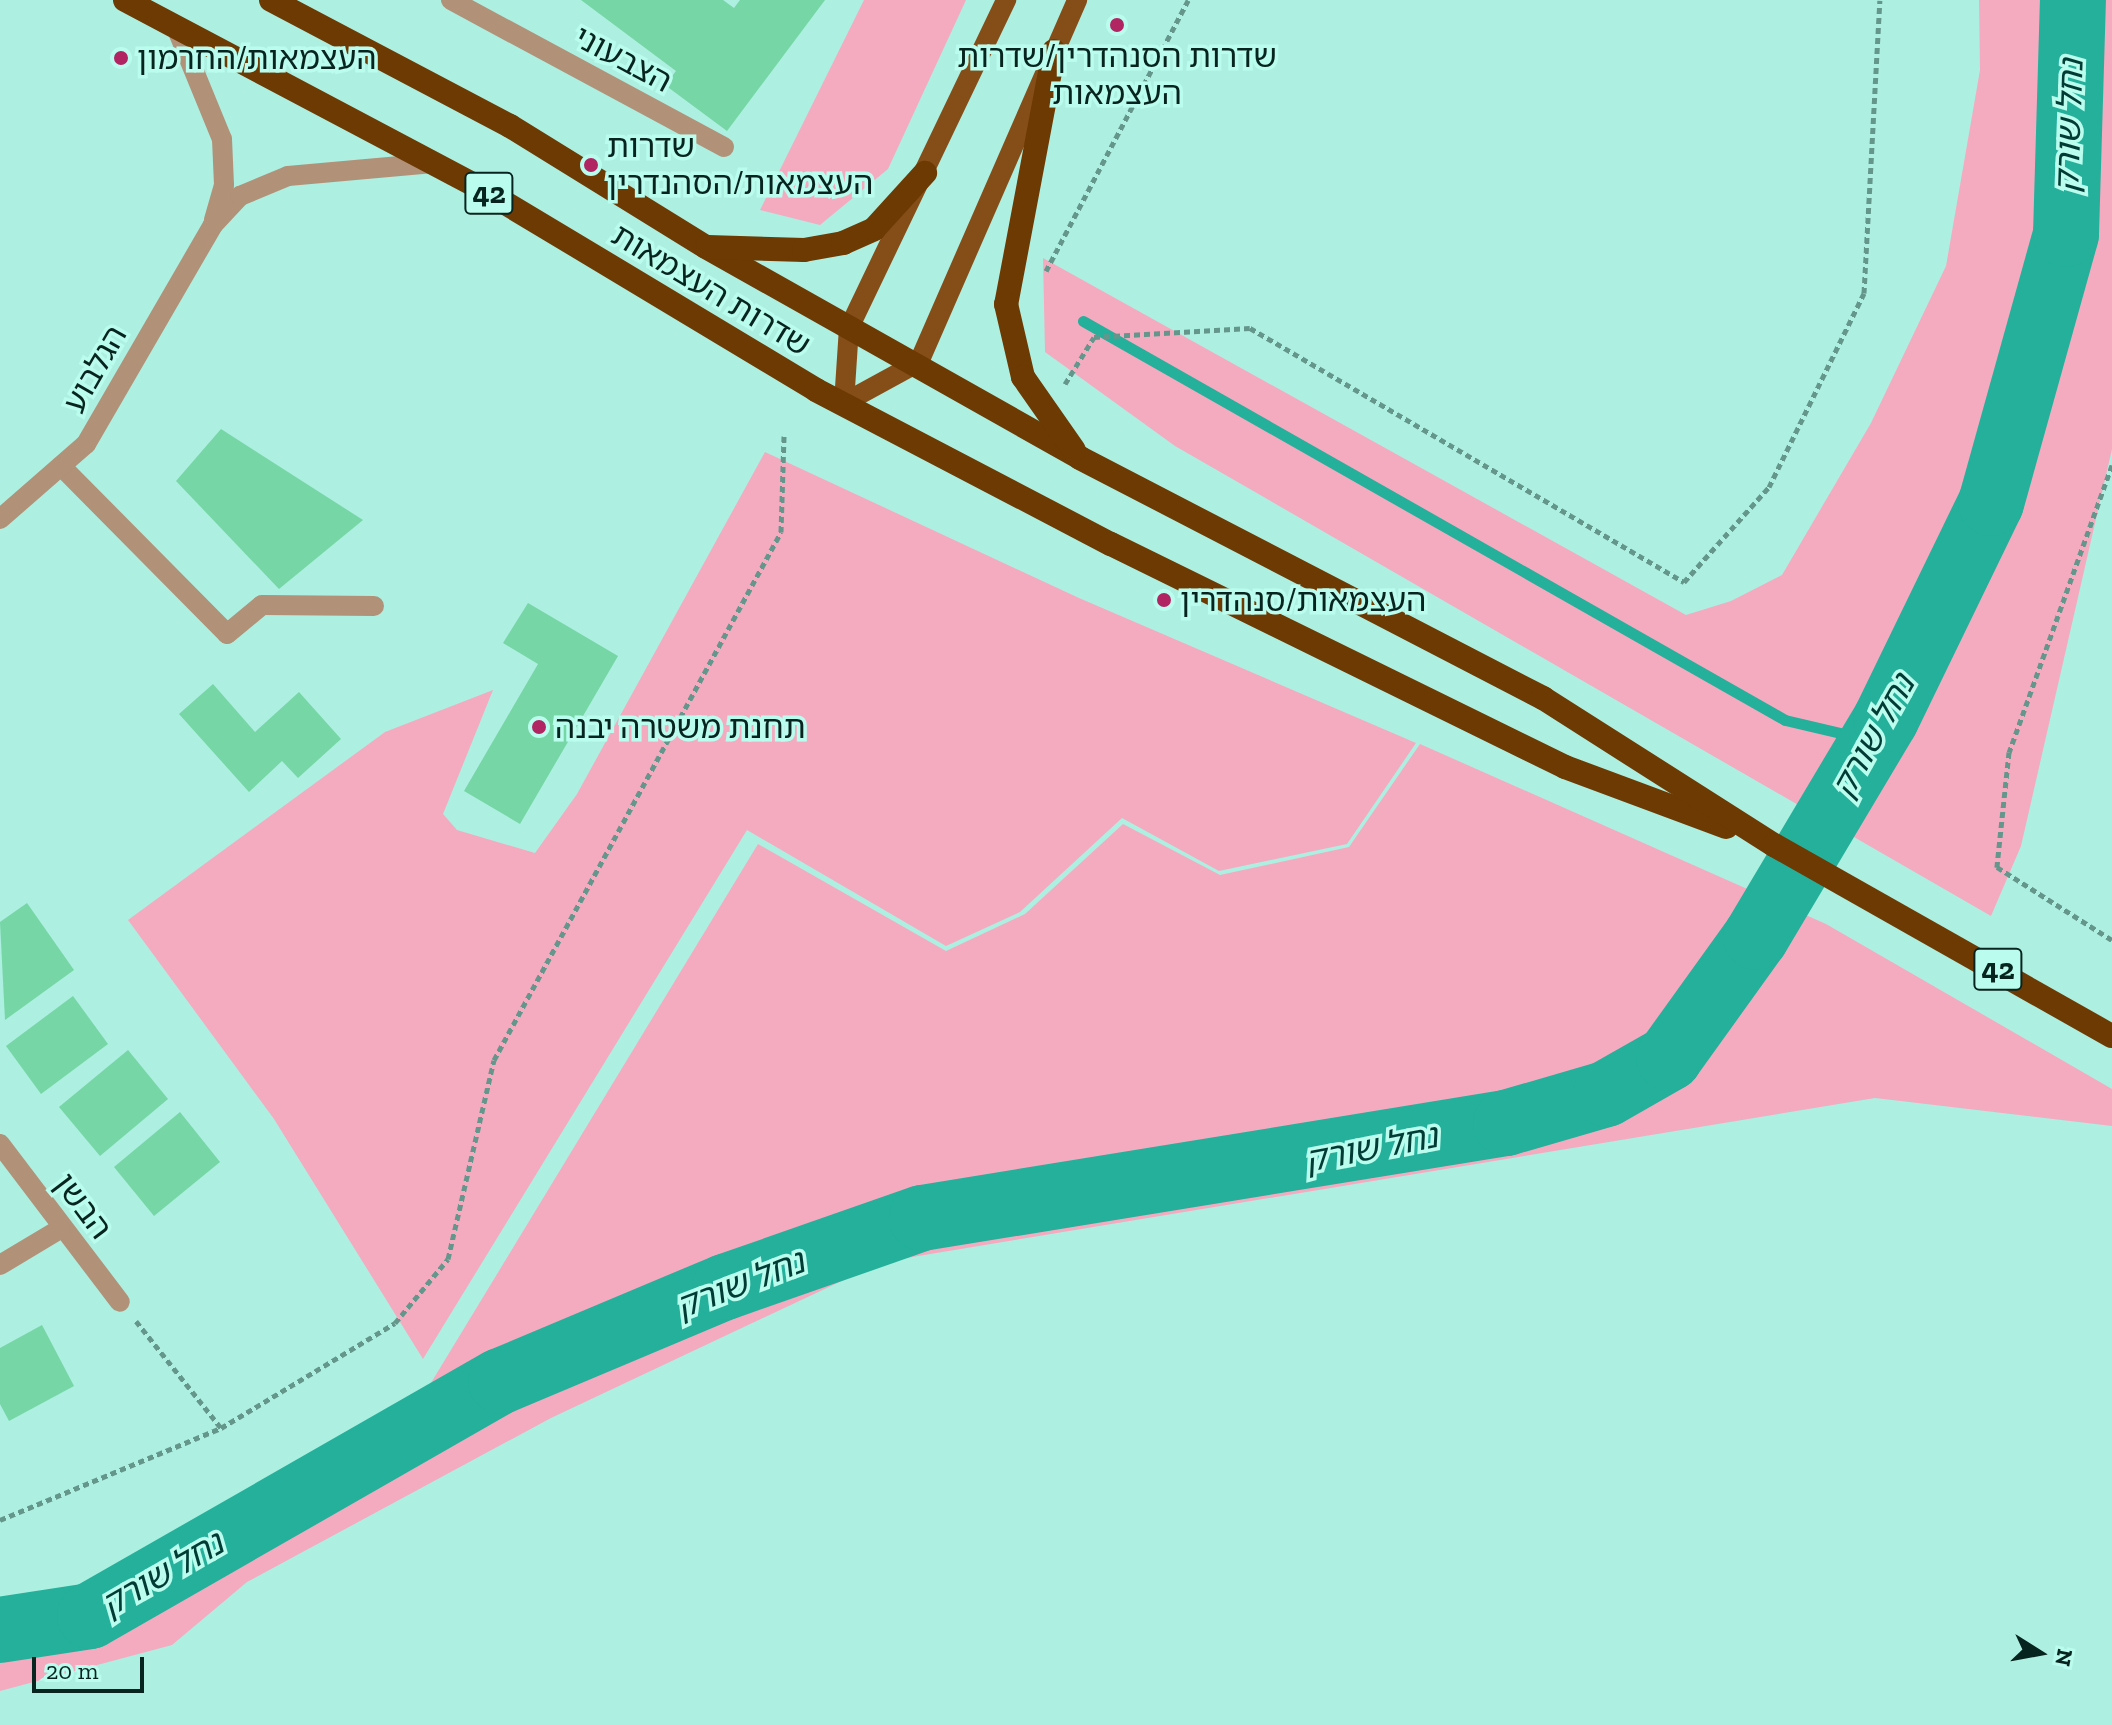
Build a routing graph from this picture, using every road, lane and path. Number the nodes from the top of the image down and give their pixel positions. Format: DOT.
graph roads {
  1 [pos="125,0"];
  2 [pos="271,0"];
  3 [pos="451,0"];
  4 [pos="1006,0"];
  5 [pos="1077,0"];
  6 [pos="1188,0"];
  7 [pos="1880,0"];
  8 [pos="176,27"];
  9 [pos="1054,51"];
  10 [pos="724,147"];
  11 [pos="433,163"];
  12 [pos="925,173"];
  13 [pos="213,225"];
  14 [pos="706,247"];
  15 [pos="1040,283"];
  16 [pos="849,328"];
  17 [pos="919,362"];
  18 [pos="844,403"];
  19 [pos="1047,413"];
  20 [pos="784,436"];
  21 [pos="1080,458"];
  22 [pos="2112,465"];
  23 [pos="61,466"];
  24 [pos="0,519"];
  25 [pos="374,606"];
  26 [pos="1774,845"];
  27 [pos="2112,940"];
  28 [pos="2112,1036"];
  29 [pos="0,1144"];
  30 [pos="60,1229"];
  31 [pos="0,1265"];
  32 [pos="120,1302"];
  33 [pos="221,1428"];
  34 [pos="0,1520"];
  1 -- 8 [label="highway, שדרות העצמאות / 42"];
  2 -- 14 [label="highway, שדרות העצמאות / 42"];
  3 -- 10 [label="street, הצבעוני"];
  4 -- 12 [label="main road"];
  5 -- 9 [label="main road"];
  6 -- 15 [label="path"];
  7 -- 19 [label="path"];
  8 -- 11 [label="highway, שדרות העצמאות / 42"];
  8 -- 13 [label="street, הגלבוע"];
  9 -- 17 [label="main road"];
  9 -- 19 [label="highway"];
  11 -- 13 [label="street, הגלבוע"];
  11 -- 18 [label="highway, שדרות העצמאות / 42"];
  12 -- 14 [label="highway"];
  12 -- 16 [label="main road"];
  13 -- 23 [label="street, הגלבוע"];
  14 -- 16 [label="highway, שדרות העצמאות / 42"];
  16 -- 17 [label="highway, 42"];
  16 -- 18 [label="main road"];
  17 -- 18 [label="main road"];
  17 -- 21 [label="highway, 42"];
  18 -- 26 [label="highway, 42"];
  19 -- 21 [label="highway"];
  20 -- 33 [label="path"];
  21 -- 26 [label="highway, 42"];
  22 -- 27 [label="path"];
  23 -- 24 [label="street, הגלבוע"];
  23 -- 25 [label="street"];
  26 -- 28 [label="highway, 42"];
  29 -- 30 [label="street, הבשן"];
  30 -- 31 [label="street"];
  30 -- 32 [label="street, הבשן"];
  32 -- 33 [label="path"];
  33 -- 34 [label="path"];
}
